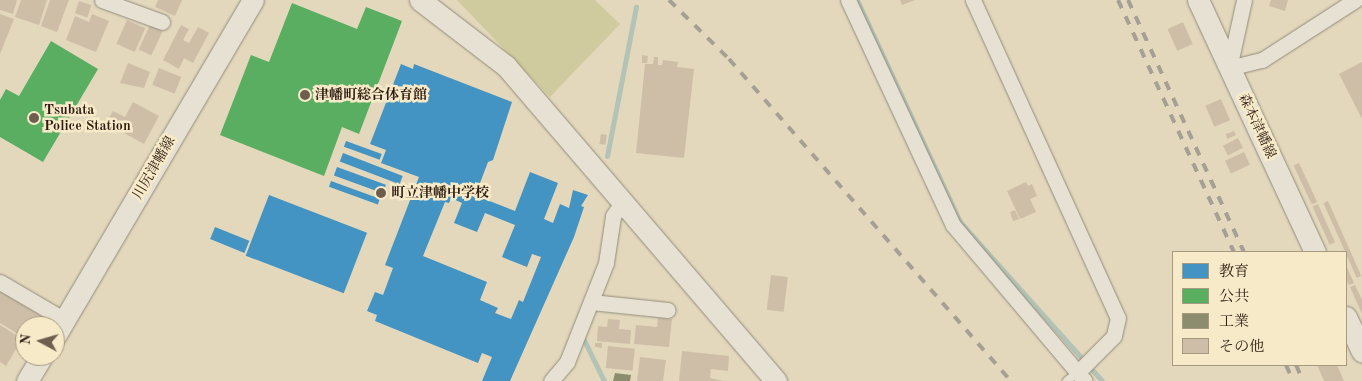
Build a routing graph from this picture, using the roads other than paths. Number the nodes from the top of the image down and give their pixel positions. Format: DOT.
graph roads {
  1 [pos="102,0"];
  2 [pos="253,0"];
  3 [pos="420,0"];
  4 [pos="848,0"];
  5 [pos="973,0"];
  6 [pos="1198,0"];
  7 [pos="1244,0"];
  8 [pos="1355,0"];
  9 [pos="162,22"];
  10 [pos="1230,68"];
  11 [pos="623,201"];
  12 [pos="1316,251"];
  13 [pos="0,282"];
  14 [pos="591,302"];
  15 [pos="668,310"];
  16 [pos="44,316"];
  17 [pos="1347,319"];
  18 [pos="65,320"];
  19 [pos="1362,352"];
  20 [pos="36,366"];
  21 [pos="1077,376"];
  22 [pos="27,381"];
  23 [pos="551,381"];
  24 [pos="776,381"];
  1 -- 9 [label="street"];
  2 -- 18 [label="main road, 川尻津幡線"];
  3 -- 11 [label="main road"];
  4 -- 21 [label="street"];
  5 -- 21 [label="street"];
  6 -- 10 [label="main road, 森本津幡線"];
  7 -- 10 [label="street"];
  8 -- 10 [label="street"];
  10 -- 12 [label="main road, 森本津幡線"];
  11 -- 14 [label="street"];
  11 -- 24 [label="main road"];
  13 -- 16 [label="street"];
  14 -- 15 [label="street"];
  14 -- 23 [label="street"];
  17 -- 19 [label="main road"];
  20 -- 22 [label="main road"];
}
